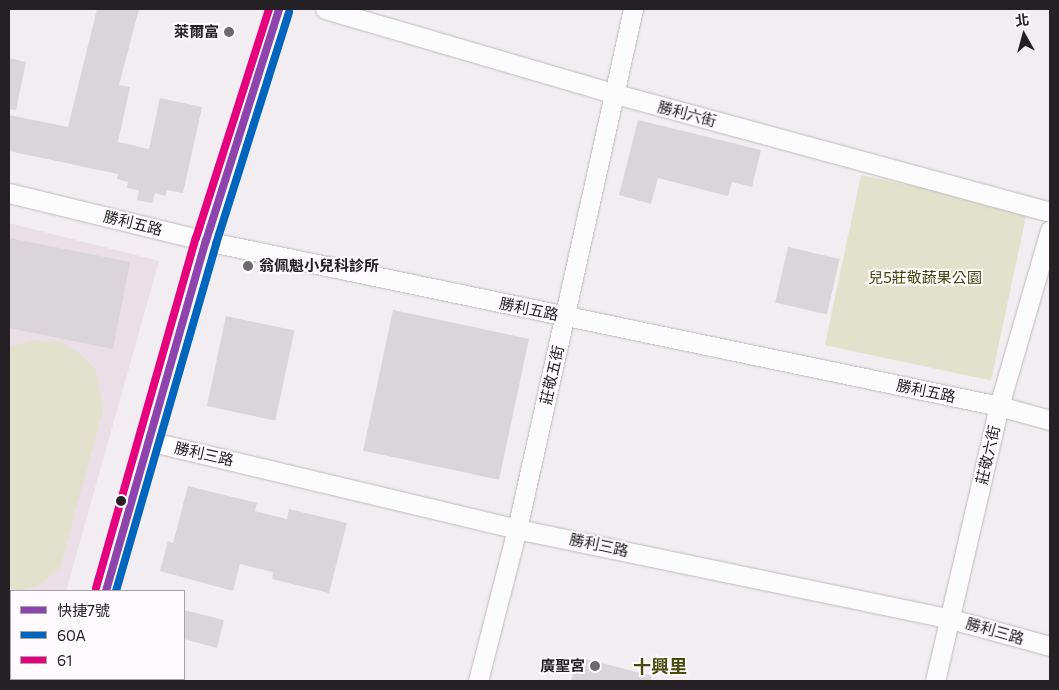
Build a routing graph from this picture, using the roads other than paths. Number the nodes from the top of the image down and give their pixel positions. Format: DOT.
graph roads {
  1 [pos="279,9"];
  2 [pos="325,9"];
  3 [pos="633,9"];
  4 [pos="616,94"];
  5 [pos="9,193"];
  6 [pos="1050,212"];
  7 [pos="1050,230"];
  8 [pos="206,241"];
  9 [pos="566,317"];
  10 [pos="999,406"];
  11 [pos="1050,420"];
  12 [pos="148,441"];
  13 [pos="517,528"];
  14 [pos="106,590"];
  15 [pos="951,618"];
  16 [pos="1050,646"];
  17 [pos="478,681"];
  18 [pos="936,681"];
  1 -- 8 [label="street"];
  2 -- 4 [label="street, 勝利六街"];
  3 -- 4 [label="street, 莊敬五街"];
  4 -- 6 [label="street, 勝利六街"];
  4 -- 9 [label="street, 莊敬五街"];
  5 -- 8 [label="street, 勝利五路"];
  7 -- 10 [label="street, 莊敬六街"];
  8 -- 9 [label="street, 勝利五路"];
  8 -- 12 [label="street"];
  9 -- 10 [label="street, 勝利五路"];
  9 -- 13 [label="street, 莊敬五街"];
  10 -- 11 [label="street, 勝利五路"];
  10 -- 15 [label="street, 莊敬六街"];
  12 -- 13 [label="street, 勝利三路"];
  12 -- 14 [label="street"];
  13 -- 15 [label="street, 勝利三路"];
  13 -- 17 [label="street, 莊敬五街"];
  15 -- 16 [label="street, 勝利三路"];
  15 -- 18 [label="street, 莊敬六街"];
}
